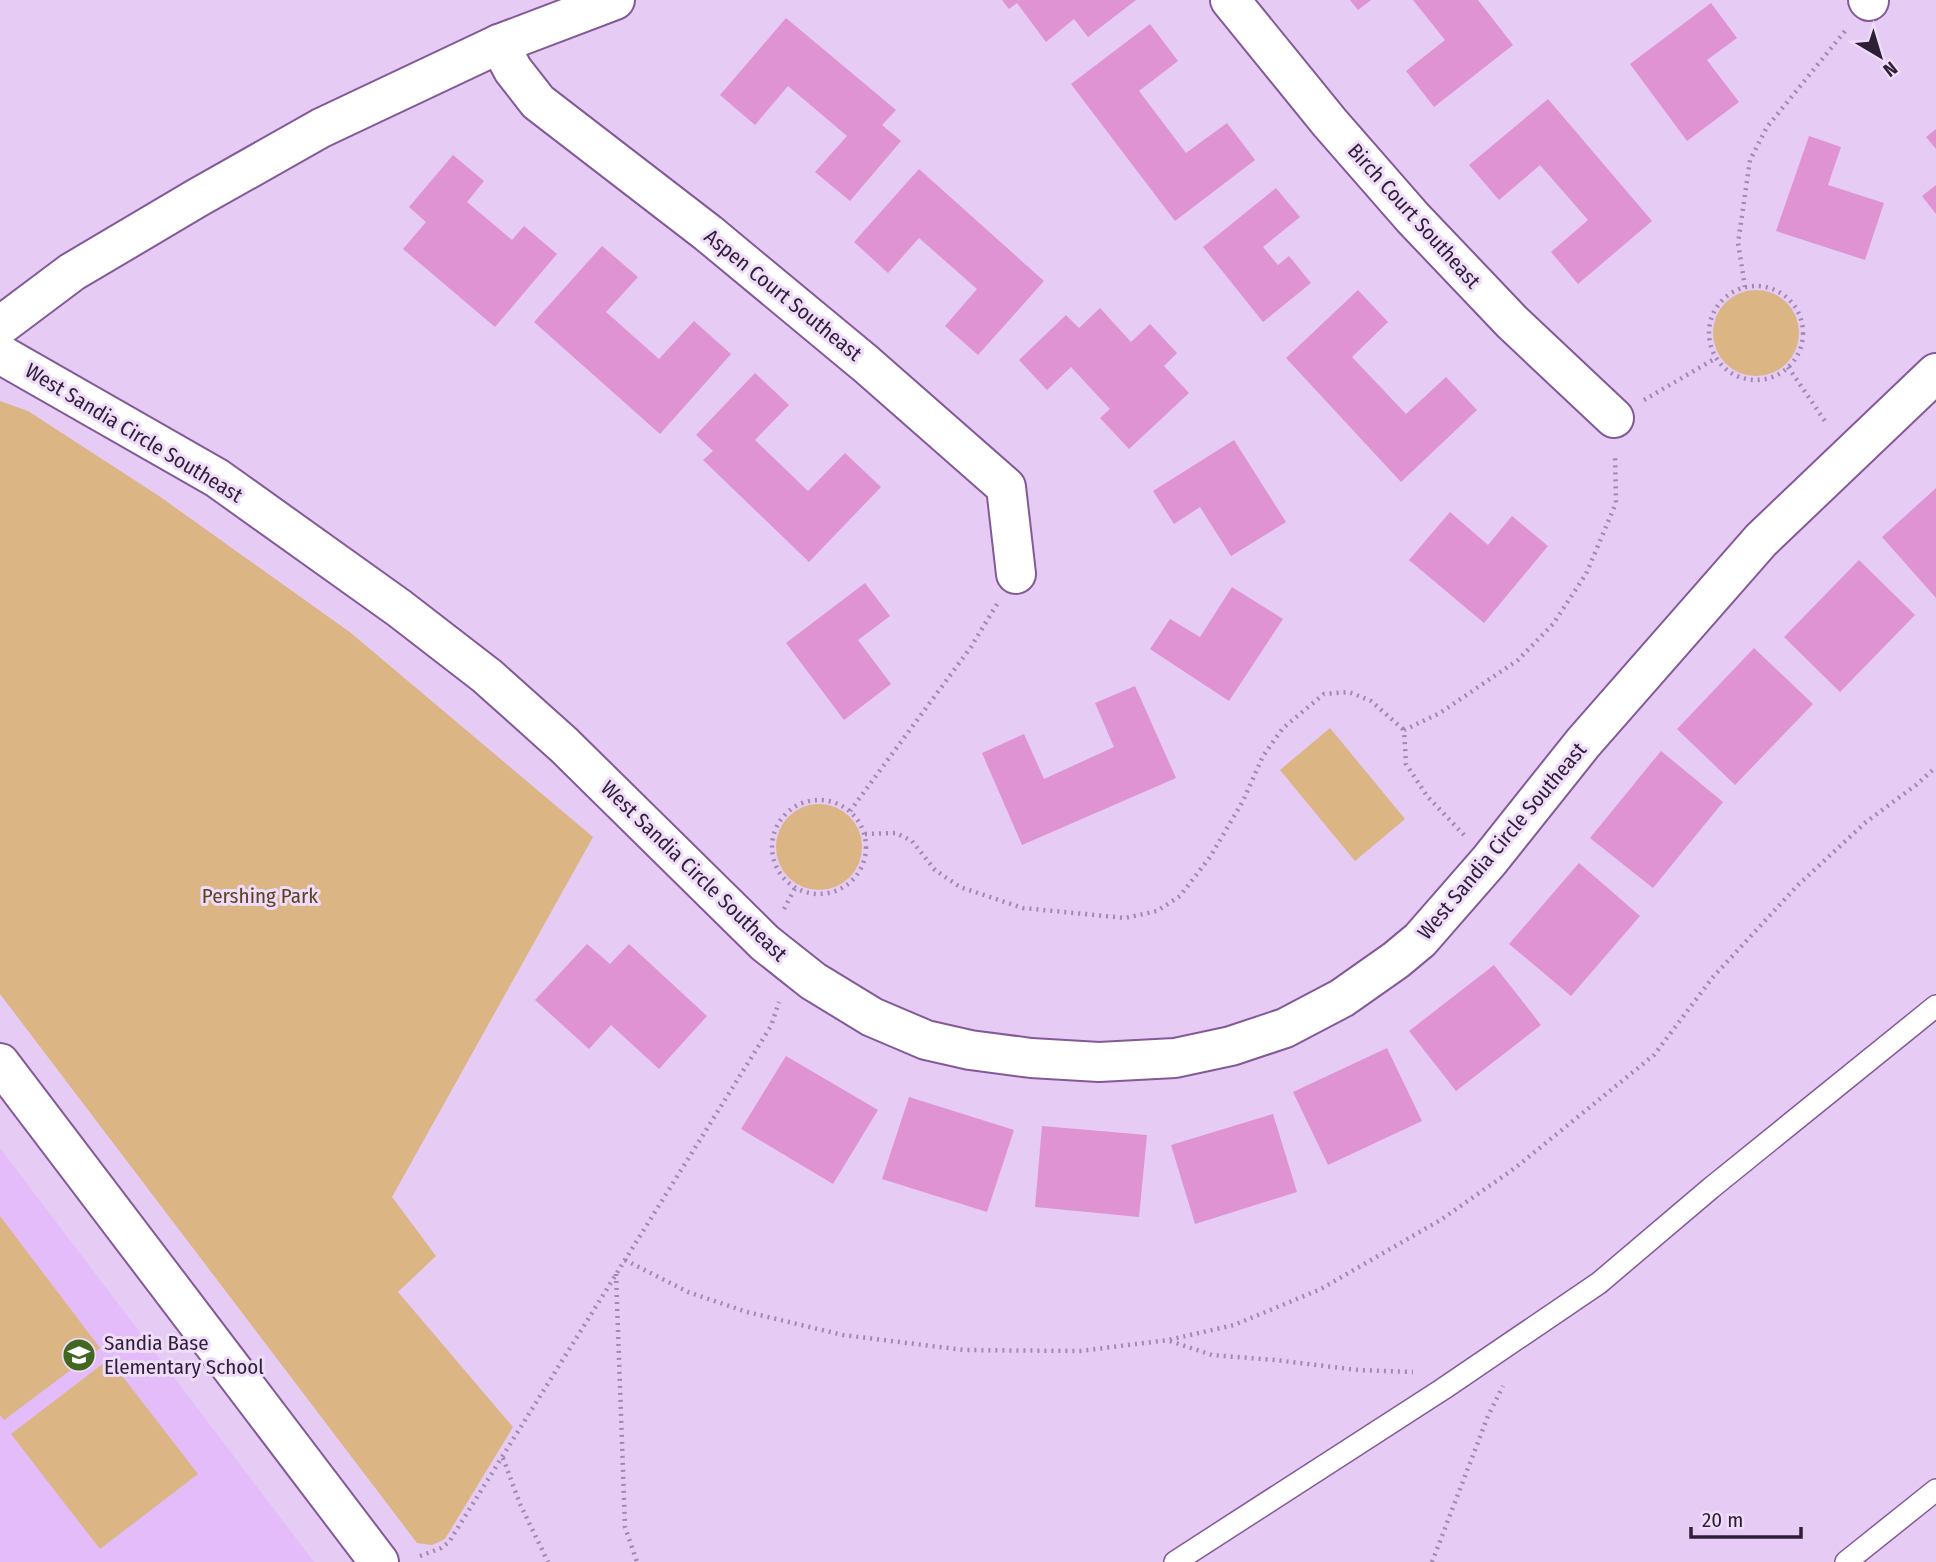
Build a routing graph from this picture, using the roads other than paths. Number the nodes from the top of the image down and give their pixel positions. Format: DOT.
graph roads {
  1 [pos="615,0"];
  2 [pos="1230,0"];
  3 [pos="499,44"];
  4 [pos="0,326"];
  5 [pos="0,354"];
  6 [pos="1936,373"];
  7 [pos="1614,418"];
  8 [pos="1016,574"];
  9 [pos="1936,1006"];
  10 [pos="0,1063"];
  11 [pos="1936,1490"];
  12 [pos="379,1562"];
  13 [pos="1175,1562"];
  14 [pos="1846,1562"];
  1 -- 3 [label="street"];
  2 -- 7 [label="street, Birch Court Southeast"];
  3 -- 4 [label="street"];
  3 -- 8 [label="street, Aspen Court Southeast"];
  5 -- 6 [label="street, West Sandia Circle Southeast"];
  9 -- 13 [label="lane"];
  10 -- 12 [label="street"];
  11 -- 14 [label="lane"];
}
